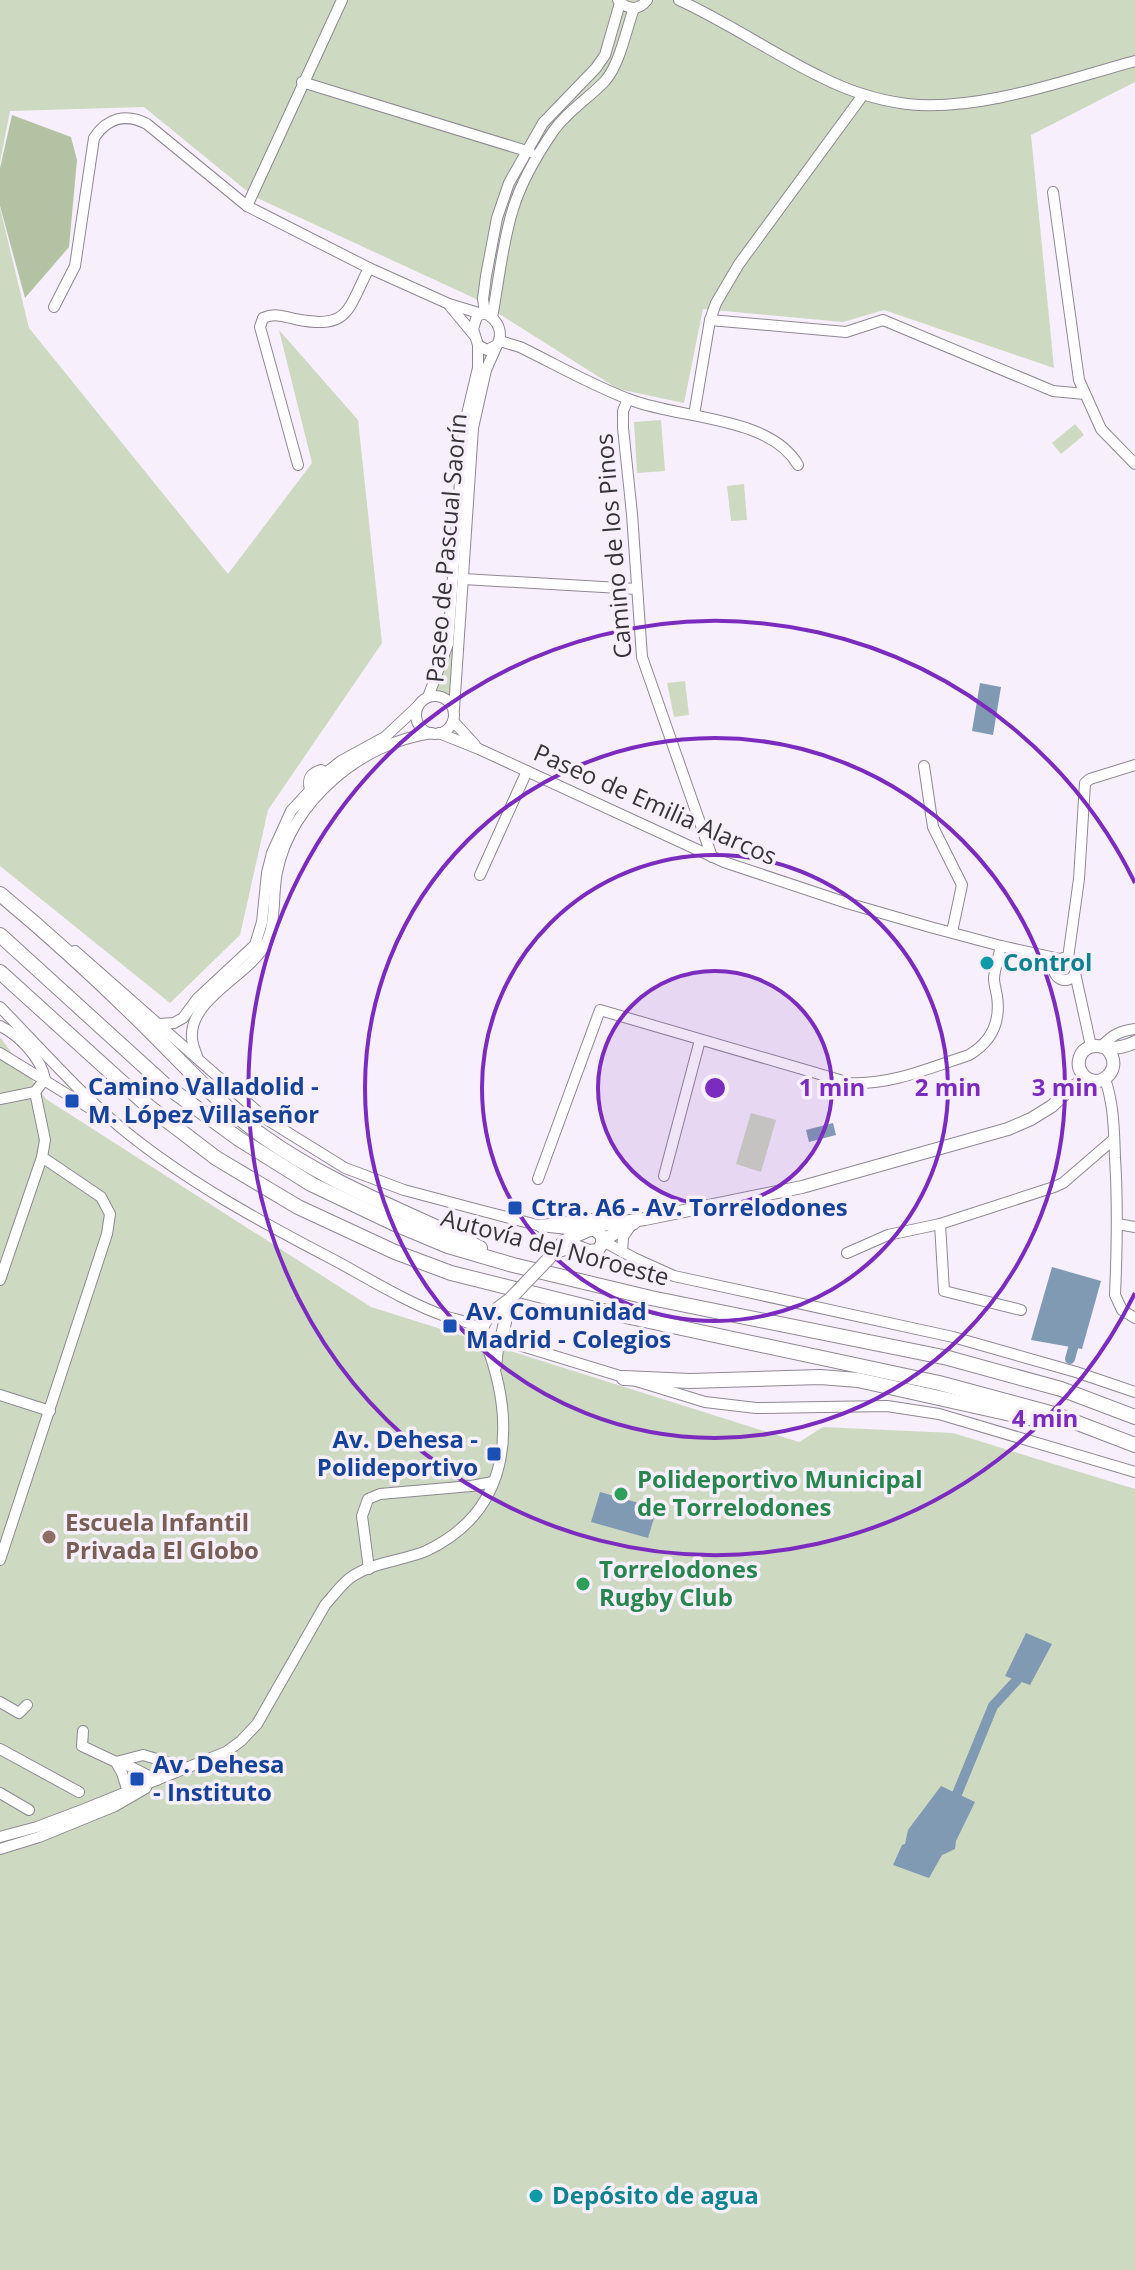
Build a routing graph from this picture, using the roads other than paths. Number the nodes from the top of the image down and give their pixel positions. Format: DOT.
graph roads {
  1 [pos="342,0"];
  2 [pos="647,0"];
  3 [pos="679,0"];
  4 [pos="619,1"];
  5 [pos="634,8"];
  6 [pos="1135,61"];
  7 [pos="302,82"];
  8 [pos="863,95"];
  9 [pos="527,150"];
  10 [pos="539,156"];
  11 [pos="1053,192"];
  12 [pos="247,206"];
  13 [pos="369,268"];
  14 [pos="449,304"];
  15 [pos="54,307"];
  16 [pos="487,315"];
  17 [pos="710,320"];
  18 [pos="476,340"];
  19 [pos="498,343"];
  20 [pos="1085,394"];
  21 [pos="628,399"];
  22 [pos="694,415"];
  23 [pos="1135,464"];
  24 [pos="298,465"];
  25 [pos="798,465"];
  26 [pos="463,579"];
  27 [pos="637,589"];
  28 [pos="428,697"];
  29 [pos="418,706"];
  30 [pos="454,709"];
  31 [pos="453,721"];
  32 [pos="436,733"];
  33 [pos="479,749"];
  34 [pos="1135,765"];
  35 [pos="924,766"];
  36 [pos="527,771"];
  37 [pos="330,775"];
  38 [pos="700,824"];
  39 [pos="680,842"];
  40 [pos="712,857"];
  41 [pos="480,875"];
  42 [pos="0,888"];
  43 [pos="0,894"];
  44 [pos="952,932"];
  45 [pos="0,935"];
  46 [pos="1001,946"];
  47 [pos="1026,951"];
  48 [pos="1064,958"];
  49 [pos="0,972"];
  50 [pos="1075,973"];
  51 [pos="1058,976"];
  52 [pos="1081,1004"];
  53 [pos="0,1007"];
  54 [pos="188,1021"];
  55 [pos="159,1024"];
  56 [pos="0,1026"];
  57 [pos="1135,1029"];
  58 [pos="700,1040"];
  59 [pos="1131,1044"];
  60 [pos="1103,1050"];
  61 [pos="0,1053"];
  62 [pos="198,1058"];
  63 [pos="1083,1073"];
  64 [pos="45,1079"];
  65 [pos="1105,1079"];
  66 [pos="35,1092"];
  67 [pos="0,1099"];
  68 [pos="123,1129"];
  69 [pos="1114,1139"];
  70 [pos="42,1157"];
  71 [pos="664,1176"];
  72 [pos="538,1179"];
  73 [pos="672,1213"];
  74 [pos="645,1219"];
  75 [pos="940,1224"];
  76 [pos="1118,1224"];
  77 [pos="631,1225"];
  78 [pos="541,1226"];
  79 [pos="1135,1227"];
  80 [pos="586,1231"];
  81 [pos="603,1241"];
  82 [pos="583,1248"];
  83 [pos="555,1252"];
  84 [pos="622,1252"];
  85 [pos="847,1253"];
  86 [pos="513,1265"];
  87 [pos="0,1280"];
  88 [pos="1021,1310"];
  89 [pos="501,1311"];
  90 [pos="1135,1318"];
  91 [pos="482,1336"];
  92 [pos="499,1339"];
  93 [pos="531,1349"];
  94 [pos="496,1369"];
  95 [pos="624,1378"];
  96 [pos="1135,1392"];
  97 [pos="0,1395"];
  98 [pos="50,1411"];
  99 [pos="1135,1417"];
  100 [pos="1129,1442"];
  101 [pos="1135,1472"];
  102 [pos="493,1482"];
  103 [pos="0,1560"];
  104 [pos="369,1569"];
  105 [pos="0,1702"];
  106 [pos="27,1705"];
  107 [pos="83,1731"];
  108 [pos="0,1749"];
  109 [pos="119,1762"];
  110 [pos="188,1768"];
  111 [pos="157,1780"];
  112 [pos="79,1792"];
  113 [pos="128,1792"];
  114 [pos="0,1793"];
  115 [pos="29,1810"];
  116 [pos="0,1837"];
  117 [pos="0,1849"];
  1 -- 7 [label="street"];
  2 -- 5 [label="street"];
  3 -- 8 [label="street"];
  4 -- 5 [label="street"];
  4 -- 9 [label="street"];
  5 -- 10 [label="street"];
  6 -- 8 [label="street"];
  7 -- 9 [label="street"];
  7 -- 12 [label="street"];
  8 -- 17 [label="street"];
  9 -- 10 [label="street"];
  9 -- 16 [label="street"];
  10 -- 16 [label="street"];
  11 -- 20 [label="street"];
  12 -- 13 [label="street"];
  12 -- 15 [label="street"];
  13 -- 14 [label="street"];
  13 -- 24 [label="street"];
  14 -- 16 [label="street"];
  14 -- 18 [label="street"];
  16 -- 18 [label="street"];
  16 -- 19 [label="street"];
  17 -- 20 [label="street"];
  17 -- 22 [label="street"];
  18 -- 19 [label="street"];
  18 -- 28 [label="street, Paseo de Pascual Saorín"];
  19 -- 21 [label="street"];
  19 -- 26 [label="street, Paseo de Pascual Saorín"];
  20 -- 23 [label="street"];
  21 -- 22 [label="street"];
  21 -- 27 [label="street, Camino de los Pinos"];
  22 -- 25 [label="street"];
  26 -- 27 [label="street"];
  26 -- 30 [label="street, Paseo de Pascual Saorín"];
  27 -- 38 [label="street, Camino de los Pinos"];
  28 -- 29 [label="street"];
  28 -- 30 [label="street"];
  29 -- 32 [label="street"];
  29 -- 37 [label="street, Paseo de Pascual Saorín"];
  30 -- 31 [label="street"];
  31 -- 32 [label="street"];
  31 -- 33 [label="street, Paseo de Emilia Alarcos"];
  32 -- 33 [label="street, Paseo de Emilia Alarcos"];
  32 -- 37 [label="street, Paseo de Pascual Saorín"];
  33 -- 36 [label="street, Paseo de Emilia Alarcos"];
  34 -- 48 [label="street"];
  35 -- 44 [label="street"];
  36 -- 39 [label="street, Paseo de Emilia Alarcos"];
  36 -- 41 [label="street"];
  37 -- 54 [label="street, Paseo de Pascual Saorín"];
  38 -- 39 [label="street"];
  38 -- 40 [label="street, Camino de los Pinos"];
  39 -- 40 [label="street, Paseo de Emilia Alarcos"];
  40 -- 44 [label="street, Paseo de Emilia Alarcos"];
  42 -- 55 [label="street"];
  43 -- 86 [label="highway"];
  44 -- 46 [label="street, Paseo de Emilia Alarcos"];
  45 -- 86 [label="highway, Autovía del Noroeste"];
  46 -- 47 [label="street, Paseo de Emilia Alarcos"];
  46 -- 58 [label="street"];
  47 -- 48 [label="street, Paseo de Emilia Alarcos"];
  47 -- 51 [label="street, Paseo de Emilia Alarcos"];
  48 -- 50 [label="street"];
  48 -- 51 [label="street"];
  49 -- 100 [label="highway, Autovía del Noroeste"];
  50 -- 51 [label="street"];
  50 -- 52 [label="street"];
  51 -- 52 [label="street, Paseo de Emilia Alarcos"];
  52 -- 60 [label="street"];
  53 -- 68 [label="street"];
  54 -- 55 [label="street"];
  54 -- 62 [label="street"];
  55 -- 62 [label="street"];
  56 -- 64 [label="street"];
  57 -- 60 [label="street"];
  58 -- 71 [label="street"];
  58 -- 72 [label="street"];
  59 -- 60 [label="main road"];
  60 -- 63 [label="main road"];
  60 -- 65 [label="main road"];
  61 -- 64 [label="street"];
  62 -- 78 [label="street"];
  63 -- 65 [label="main road"];
  63 -- 73 [label="main road"];
  64 -- 66 [label="street"];
  64 -- 68 [label="street"];
  65 -- 69 [label="street"];
  66 -- 67 [label="street"];
  66 -- 70 [label="street"];
  68 -- 91 [label="street"];
  69 -- 75 [label="street"];
  69 -- 76 [label="street"];
  70 -- 87 [label="street"];
  70 -- 98 [label="street"];
  73 -- 74 [label="main road"];
  73 -- 78 [label="main road"];
  74 -- 77 [label="main road"];
  74 -- 80 [label="main road"];
  75 -- 85 [label="street"];
  75 -- 88 [label="street"];
  76 -- 79 [label="street"];
  76 -- 90 [label="street"];
  77 -- 81 [label="main road"];
  77 -- 84 [label="street"];
  78 -- 80 [label="street"];
  80 -- 81 [label="main road"];
  80 -- 82 [label="main road"];
  80 -- 83 [label="main road"];
  81 -- 82 [label="main road"];
  81 -- 84 [label="street"];
  82 -- 83 [label="main road"];
  83 -- 89 [label="main road, bridge"];
  84 -- 96 [label="street"];
  86 -- 99 [label="highway, Autovía del Noroeste"];
  89 -- 91 [label="main road"];
  89 -- 92 [label="main road"];
  91 -- 92 [label="main road"];
  91 -- 94 [label="street"];
  92 -- 93 [label="street"];
  92 -- 94 [label="street"];
  93 -- 94 [label="street"];
  93 -- 95 [label="street"];
  94 -- 102 [label="street"];
  95 -- 100 [label="highway"];
  95 -- 101 [label="street"];
  97 -- 98 [label="street"];
  98 -- 103 [label="street"];
  102 -- 104 [label="street"];
  102 -- 104 [label="street"];
  104 -- 110 [label="street"];
  105 -- 106 [label="street"];
  107 -- 109 [label="street"];
  108 -- 112 [label="street"];
  109 -- 110 [label="street"];
  109 -- 111 [label="street"];
  109 -- 113 [label="street"];
  110 -- 111 [label="street"];
  111 -- 113 [label="street"];
  111 -- 117 [label="street"];
  113 -- 116 [label="street"];
  114 -- 115 [label="street"];
}
